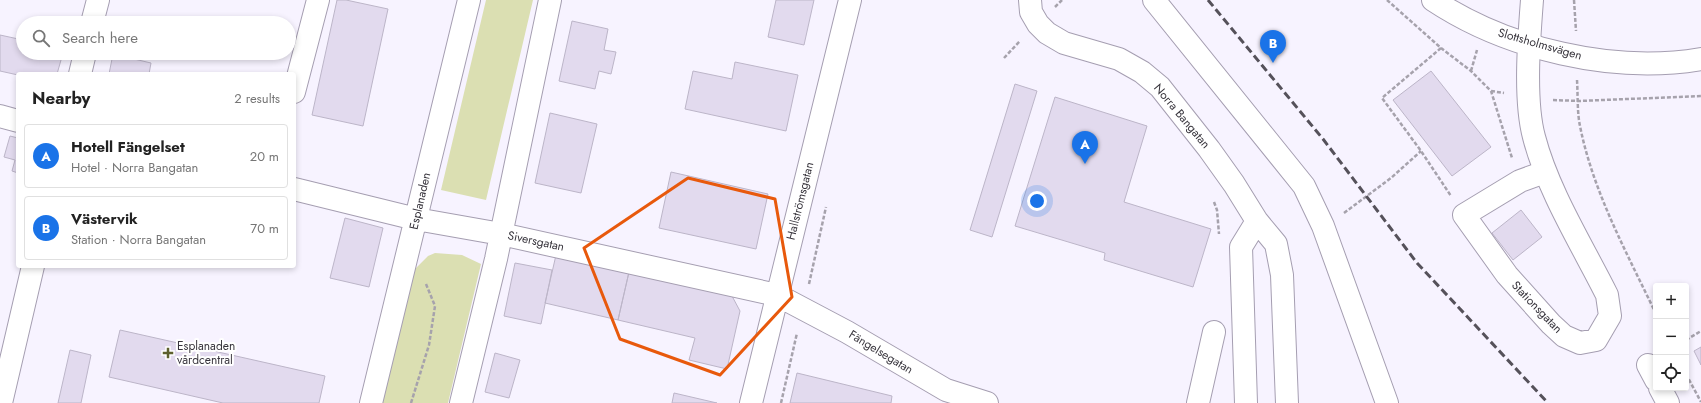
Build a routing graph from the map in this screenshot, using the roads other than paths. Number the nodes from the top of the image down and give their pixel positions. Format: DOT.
graph roads {
  1 [pos="98,0"];
  2 [pos="318,0"];
  3 [pos="469,0"];
  4 [pos="550,0"];
  5 [pos="850,0"];
  6 [pos="1030,0"];
  7 [pos="1154,0"];
  8 [pos="1433,0"];
  9 [pos="1532,0"];
  10 [pos="94,16"];
  11 [pos="1529,44"];
  12 [pos="1701,59"];
  13 [pos="83,60"];
  14 [pos="80,72"];
  15 [pos="296,84"];
  16 [pos="0,116"];
  17 [pos="16,120"];
  18 [pos="1545,172"];
  19 [pos="296,189"];
  20 [pos="416,219"];
  21 [pos="1257,221"];
  22 [pos="501,234"];
  23 [pos="33,268"];
  24 [pos="777,295"];
  25 [pos="1214,332"];
  26 [pos="1662,391"];
  27 [pos="1,403"];
  28 [pos="371,403"];
  29 [pos="461,403"];
  30 [pos="751,403"];
  31 [pos="987,403"];
  32 [pos="1198,403"];
  33 [pos="1246,403"];
  34 [pos="1287,403"];
  35 [pos="1387,403"];
  36 [pos="1668,403"];
  1 -- 10 [label="street"];
  2 -- 15 [label="street"];
  3 -- 20 [label="street, Esplanaden"];
  4 -- 22 [label="street"];
  5 -- 24 [label="street, Hallströmsgatan"];
  6 -- 21 [label="street, Norra Bangatan"];
  7 -- 35 [label="street"];
  8 -- 11 [label="street, Slottsholmsvägen"];
  9 -- 11 [label="street, Stationsgatan"];
  11 -- 12 [label="street, Slottsholmsvägen"];
  11 -- 18 [label="street, Stationsgatan"];
  13 -- 14 [label="street"];
  16 -- 17 [label="street"];
  18 -- 18 [label="street, Stationsgatan"];
  19 -- 20 [label="street, Siversgatan"];
  20 -- 22 [label="street, Siversgatan"];
  20 -- 28 [label="street, Esplanaden"];
  21 -- 33 [label="street"];
  21 -- 34 [label="street, Norra Bangatan"];
  22 -- 24 [label="street, Siversgatan"];
  22 -- 29 [label="street"];
  23 -- 27 [label="street"];
  24 -- 30 [label="street, Hallströmsgatan"];
  24 -- 31 [label="street, Fängelsegatan"];
  25 -- 32 [label="street"];
  26 -- 36 [label="street"];
}
